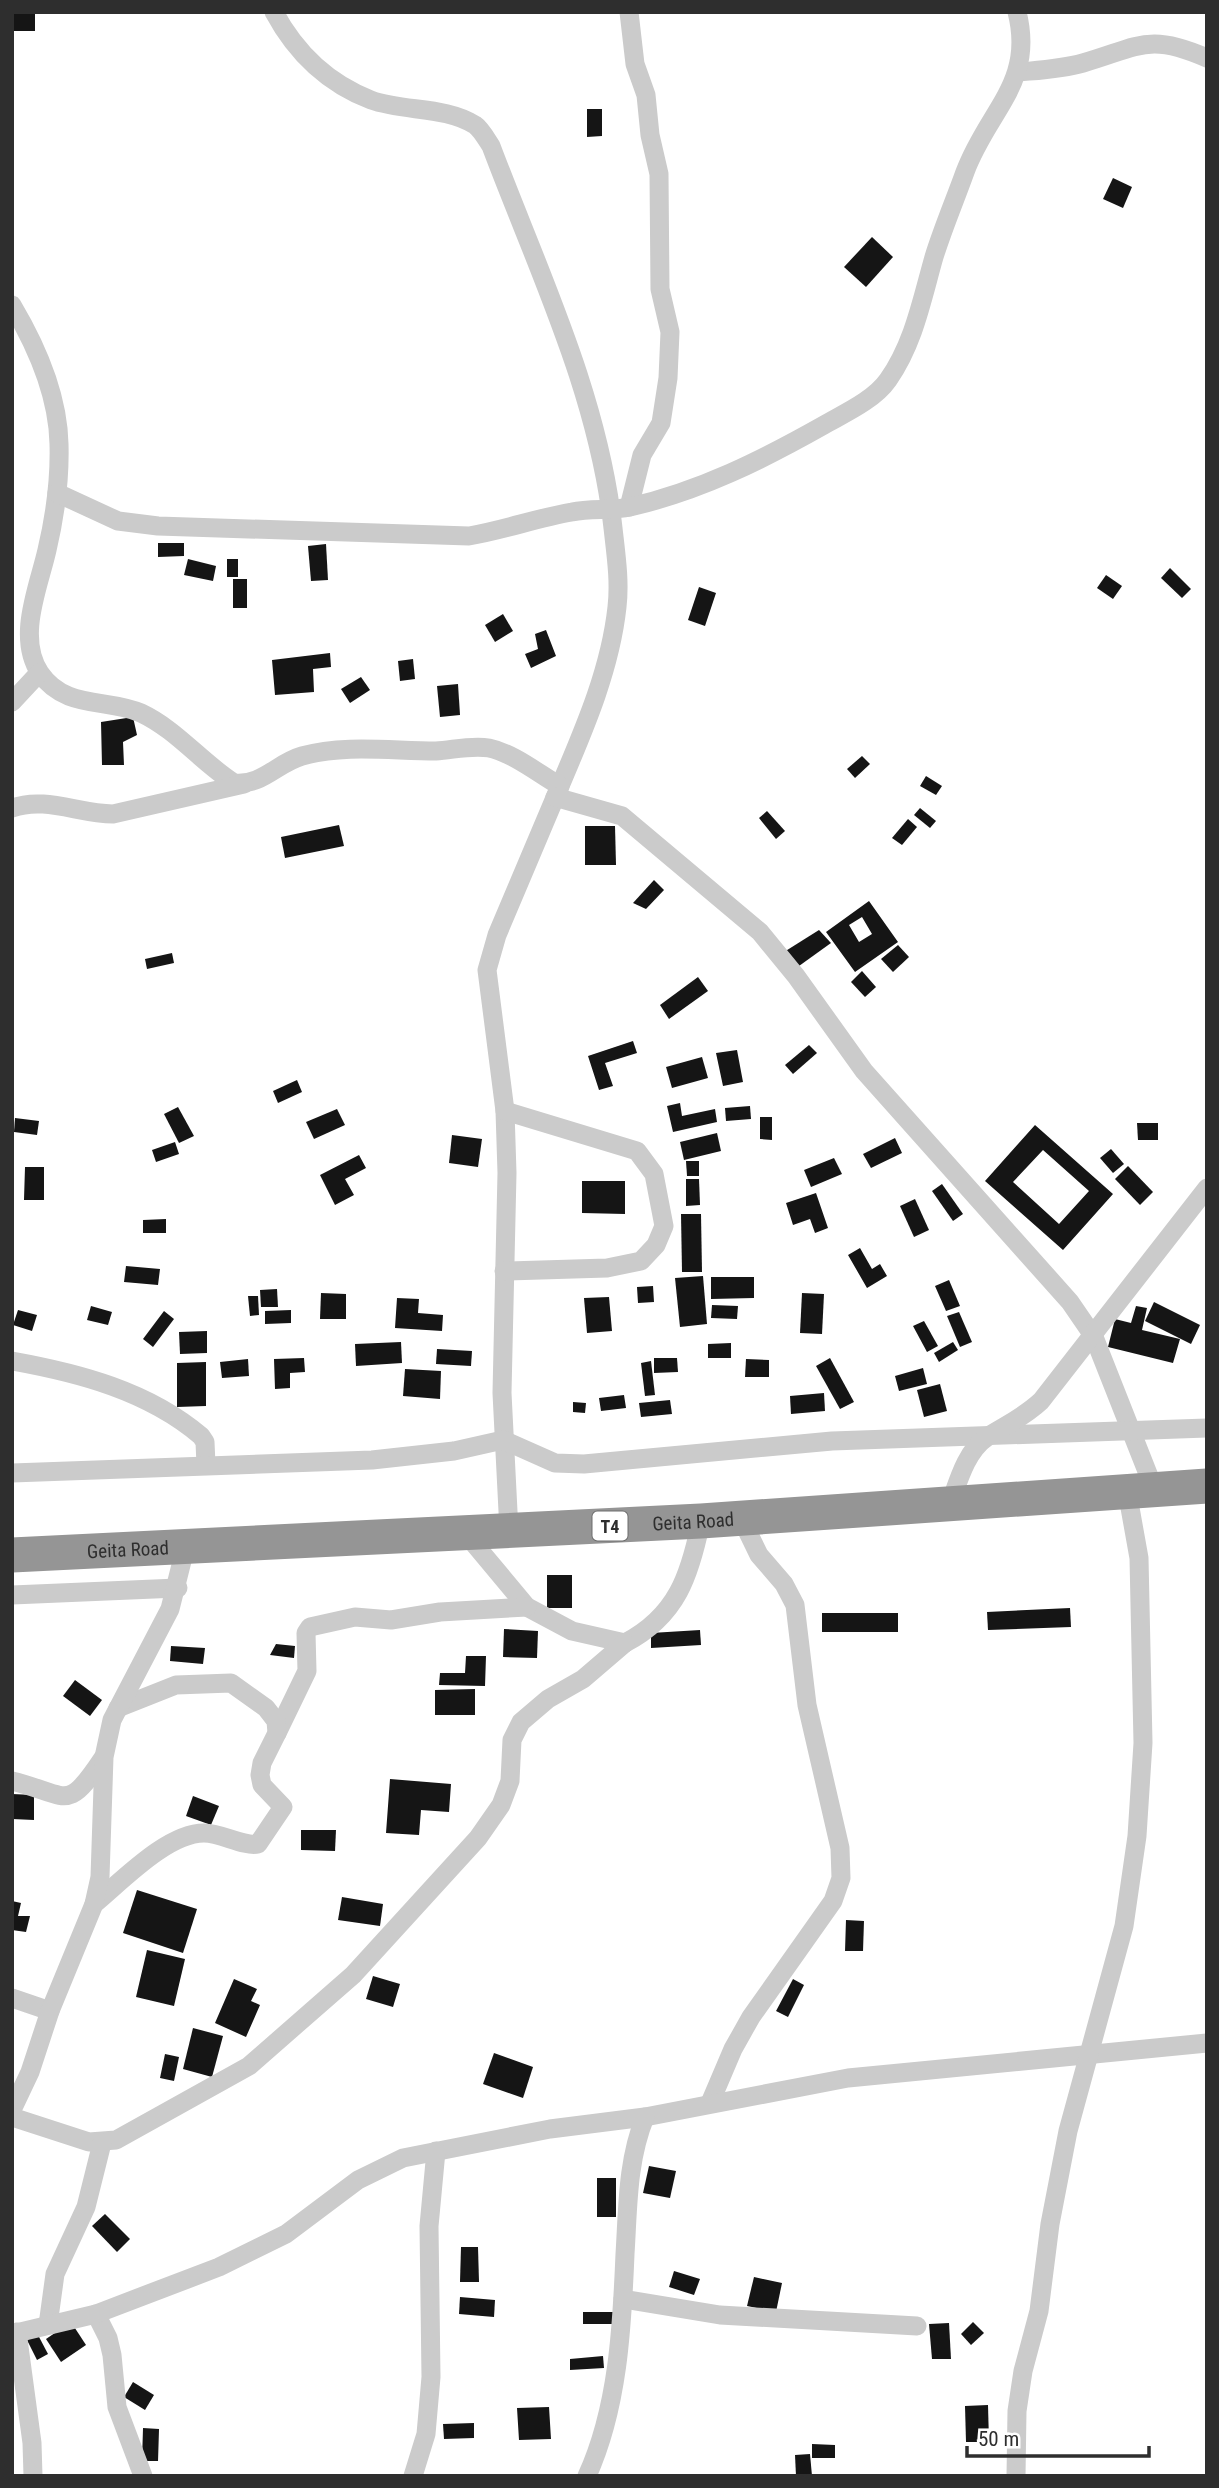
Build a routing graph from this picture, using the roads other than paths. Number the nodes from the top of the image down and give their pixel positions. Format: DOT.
graph roads {
  1 [pos="274,12"];
  2 [pos="629,12"];
  3 [pos="1017,12"];
  4 [pos="1207,58"];
  5 [pos="1019,72"];
  6 [pos="12,305"];
  7 [pos="57,493"];
  8 [pos="620,508"];
  9 [pos="40,673"];
  10 [pos="12,702"];
  11 [pos="245,784"];
  12 [pos="558,791"];
  13 [pos="12,808"];
  14 [pos="505,1111"];
  15 [pos="1207,1188"];
  16 [pos="504,1271"];
  17 [pos="1094,1336"];
  18 [pos="12,1361"];
  19 [pos="1207,1428"];
  20 [pos="1129,1429"];
  21 [pos="986,1438"];
  22 [pos="503,1440"];
  23 [pos="206,1465"];
  24 [pos="12,1473"];
  25 [pos="1207,1486"];
  26 [pos="1141,1490"];
  27 [pos="950,1504"];
  28 [pos="741,1518"];
  29 [pos="701,1521"];
  30 [pos="509,1531"];
  31 [pos="466,1534"];
  32 [pos="186,1549"];
  33 [pos="12,1555"];
  34 [pos="178,1588"];
  35 [pos="12,1594"];
  36 [pos="527,1607"];
  37 [pos="625,1643"];
  38 [pos="118,1708"];
  39 [pos="276,1733"];
  40 [pos="104,1757"];
  41 [pos="12,1782"];
  42 [pos="94,1904"];
  43 [pos="12,1998"];
  44 [pos="50,2011"];
  45 [pos="1207,2043"];
  46 [pos="1086,2056"];
  47 [pos="710,2103"];
  48 [pos="12,2110"];
  49 [pos="12,2117"];
  50 [pos="645,2117"];
  51 [pos="102,2143"];
  52 [pos="436,2151"];
  53 [pos="623,2299"];
  54 [pos="96,2314"];
  55 [pos="48,2325"];
  56 [pos="917,2326"];
  57 [pos="15,2333"];
  58 [pos="33,2476"];
  59 [pos="143,2476"];
  60 [pos="413,2476"];
  61 [pos="587,2476"];
  62 [pos="1016,2476"];
  1 -- 8 [label="street"];
  2 -- 8 [label="street"];
  3 -- 5 [label="street"];
  4 -- 5 [label="street"];
  5 -- 8 [label="street"];
  6 -- 7 [label="street"];
  7 -- 8 [label="street"];
  7 -- 9 [label="street"];
  8 -- 12 [label="street"];
  9 -- 10 [label="street"];
  9 -- 11 [label="street"];
  11 -- 12 [label="street"];
  11 -- 13 [label="street"];
  12 -- 14 [label="street"];
  12 -- 17 [label="street"];
  14 -- 16 [label="street"];
  14 -- 16 [label="street"];
  15 -- 17 [label="street"];
  16 -- 22 [label="street"];
  17 -- 20 [label="street"];
  17 -- 21 [label="street"];
  18 -- 23 [label="street"];
  19 -- 20 [label="street"];
  20 -- 21 [label="street"];
  20 -- 26 [label="street"];
  21 -- 22 [label="street"];
  21 -- 27 [label="street"];
  22 -- 23 [label="street"];
  22 -- 30 [label="street"];
  23 -- 24 [label="street"];
  25 -- 26 [label="highway, Geita Road / T4"];
  26 -- 27 [label="highway, Geita Road / T4"];
  26 -- 46 [label="street"];
  27 -- 28 [label="highway, Geita Road / T4"];
  28 -- 29 [label="highway, Geita Road / T4"];
  28 -- 47 [label="street"];
  29 -- 30 [label="highway, Geita Road / T4"];
  29 -- 37 [label="street"];
  30 -- 31 [label="highway, Geita Road / T4"];
  31 -- 32 [label="highway, Geita Road / T4"];
  31 -- 36 [label="street"];
  32 -- 33 [label="highway, Geita Road / T4"];
  32 -- 34 [label="street"];
  34 -- 35 [label="street"];
  34 -- 38 [label="street"];
  36 -- 37 [label="street"];
  36 -- 39 [label="street"];
  37 -- 51 [label="street"];
  38 -- 39 [label="street"];
  38 -- 40 [label="street"];
  39 -- 42 [label="street"];
  40 -- 41 [label="street"];
  40 -- 42 [label="street"];
  42 -- 44 [label="street"];
  43 -- 44 [label="street"];
  44 -- 48 [label="street"];
  45 -- 46 [label="street"];
  46 -- 47 [label="street"];
  46 -- 62 [label="street"];
  47 -- 50 [label="street"];
  49 -- 51 [label="street"];
  50 -- 52 [label="street"];
  50 -- 53 [label="street"];
  51 -- 55 [label="street"];
  52 -- 54 [label="street"];
  52 -- 60 [label="street"];
  53 -- 56 [label="street"];
  53 -- 61 [label="street"];
  54 -- 55 [label="street"];
  54 -- 59 [label="street"];
  55 -- 57 [label="street"];
  57 -- 58 [label="street"];
}
